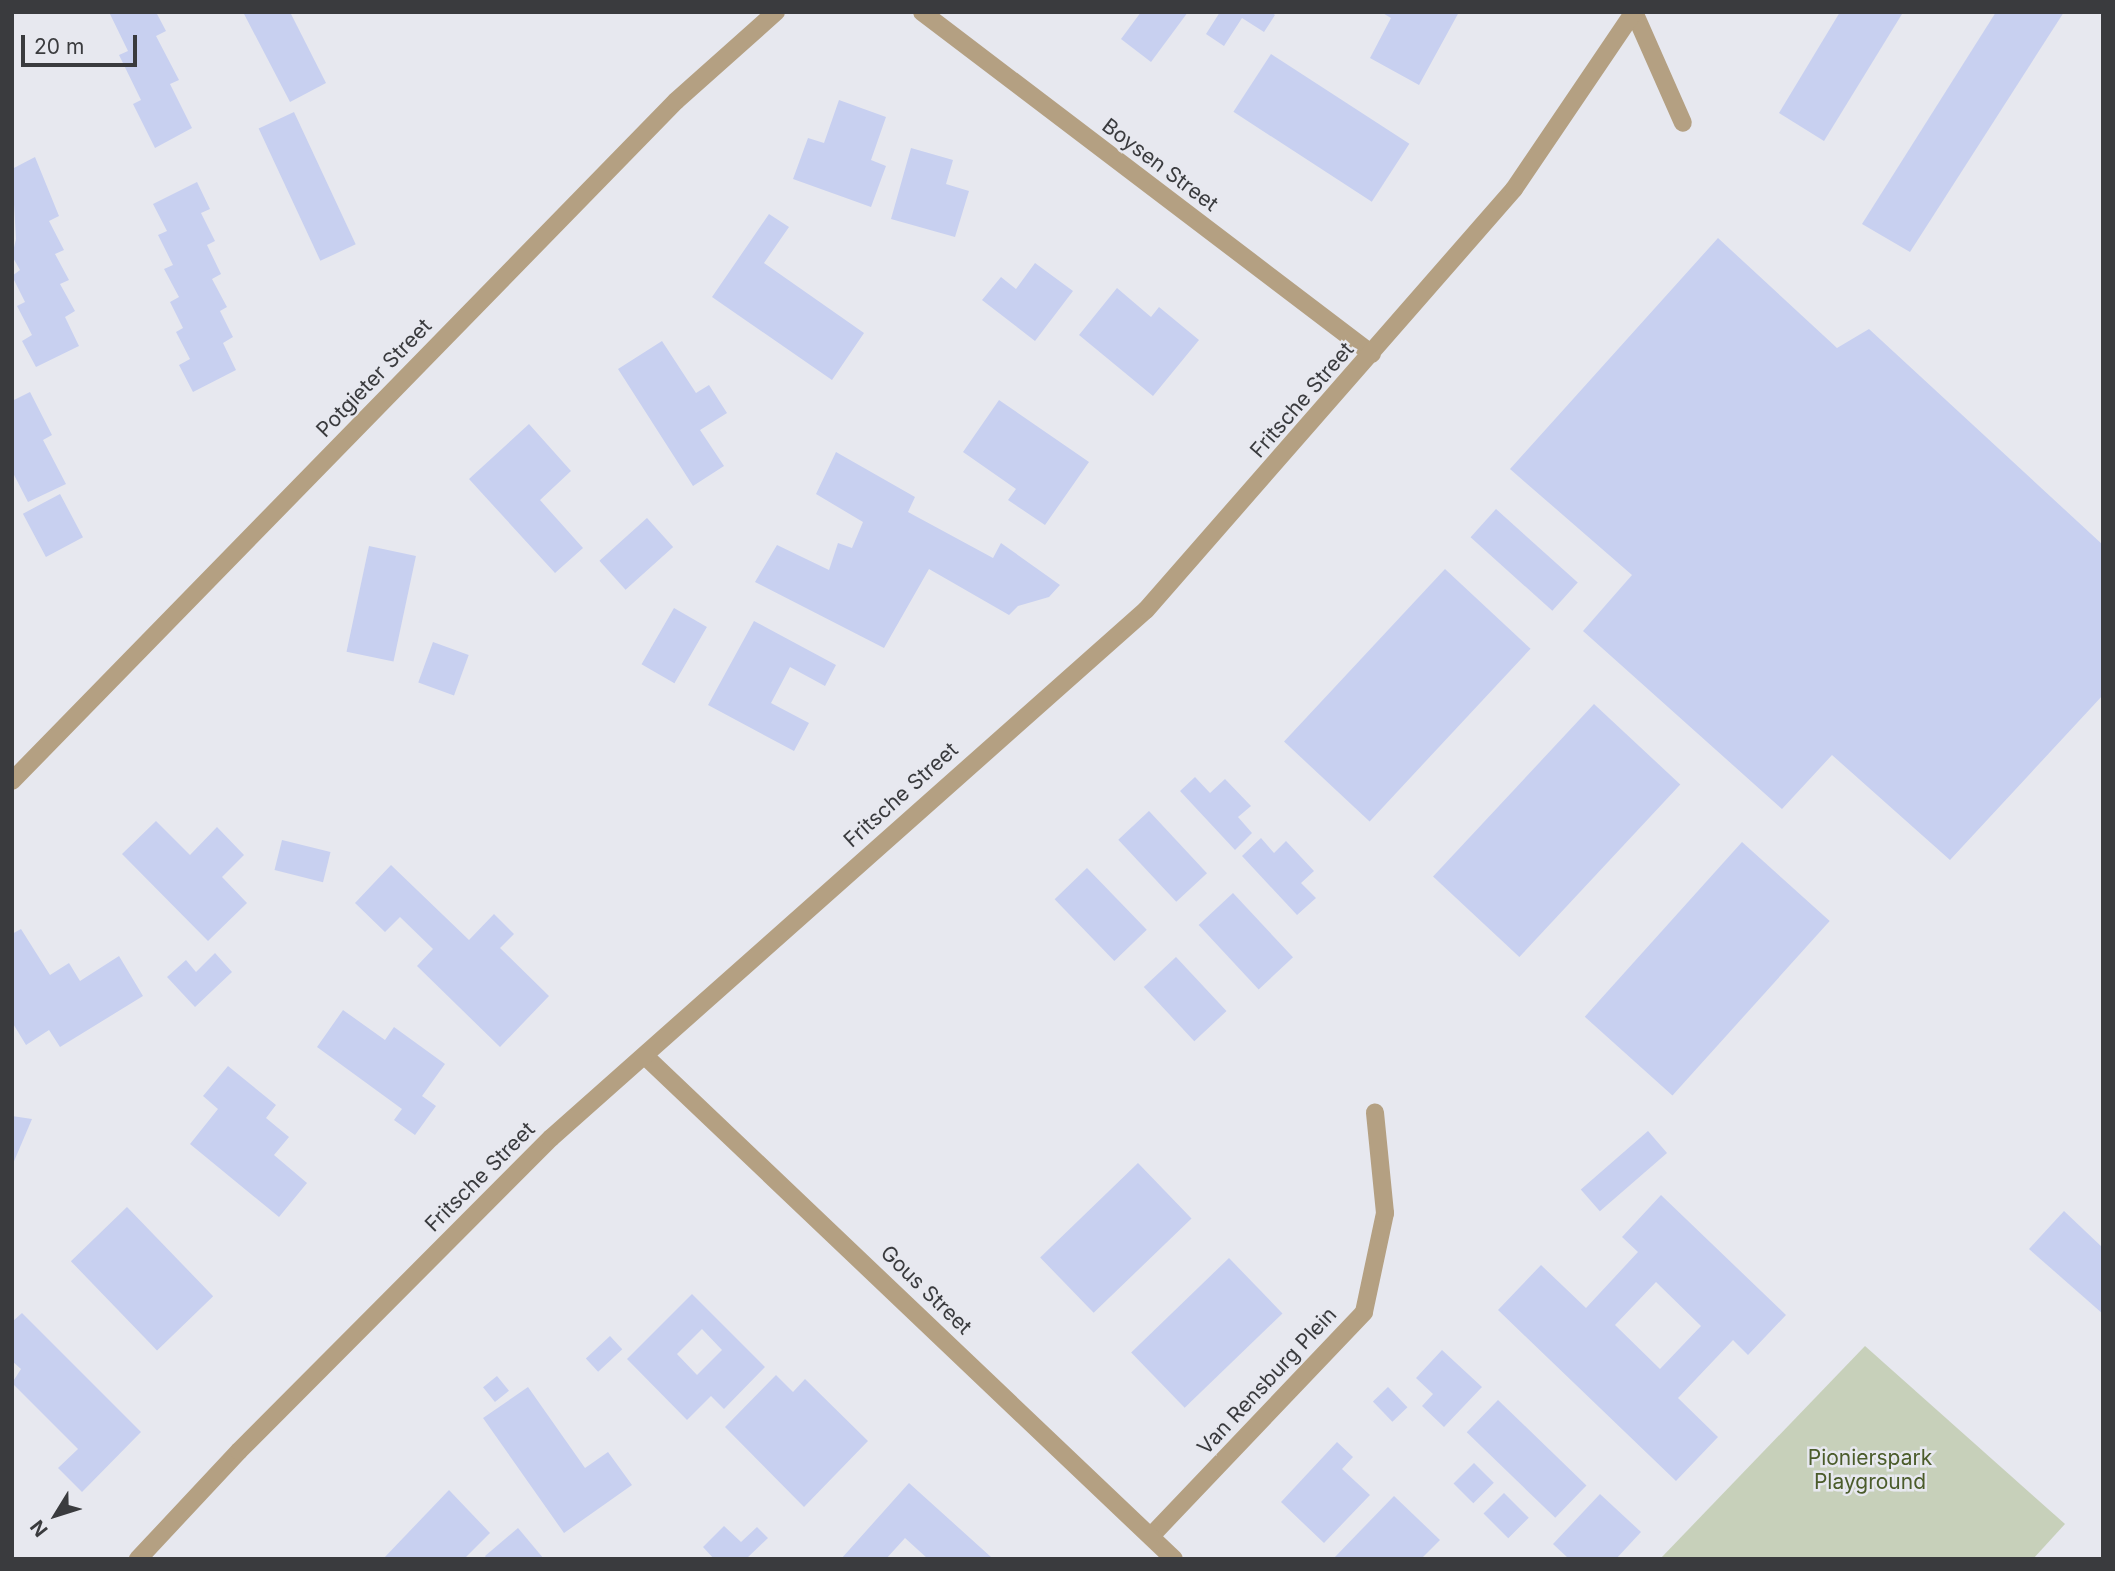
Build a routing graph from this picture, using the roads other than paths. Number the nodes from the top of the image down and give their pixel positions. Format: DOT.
graph roads {
  1 [pos="776,12"];
  2 [pos="922,12"];
  3 [pos="1634,12"];
  4 [pos="1683,123"];
  5 [pos="1371,354"];
  6 [pos="12,781"];
  7 [pos="645,1056"];
  8 [pos="1375,1112"];
  9 [pos="1151,1536"];
  10 [pos="138,1559"];
  11 [pos="1174,1559"];
  1 -- 6 [label="street, Potgieter Street"];
  2 -- 5 [label="street, Boysen Street"];
  3 -- 4 [label="street"];
  3 -- 5 [label="street, Fritsche Street"];
  5 -- 7 [label="street, Fritsche Street"];
  7 -- 9 [label="street, Gous Street"];
  7 -- 10 [label="street, Fritsche Street"];
  8 -- 9 [label="street, Van Rensburg Plein"];
  9 -- 11 [label="street, Gous Street"];
}
